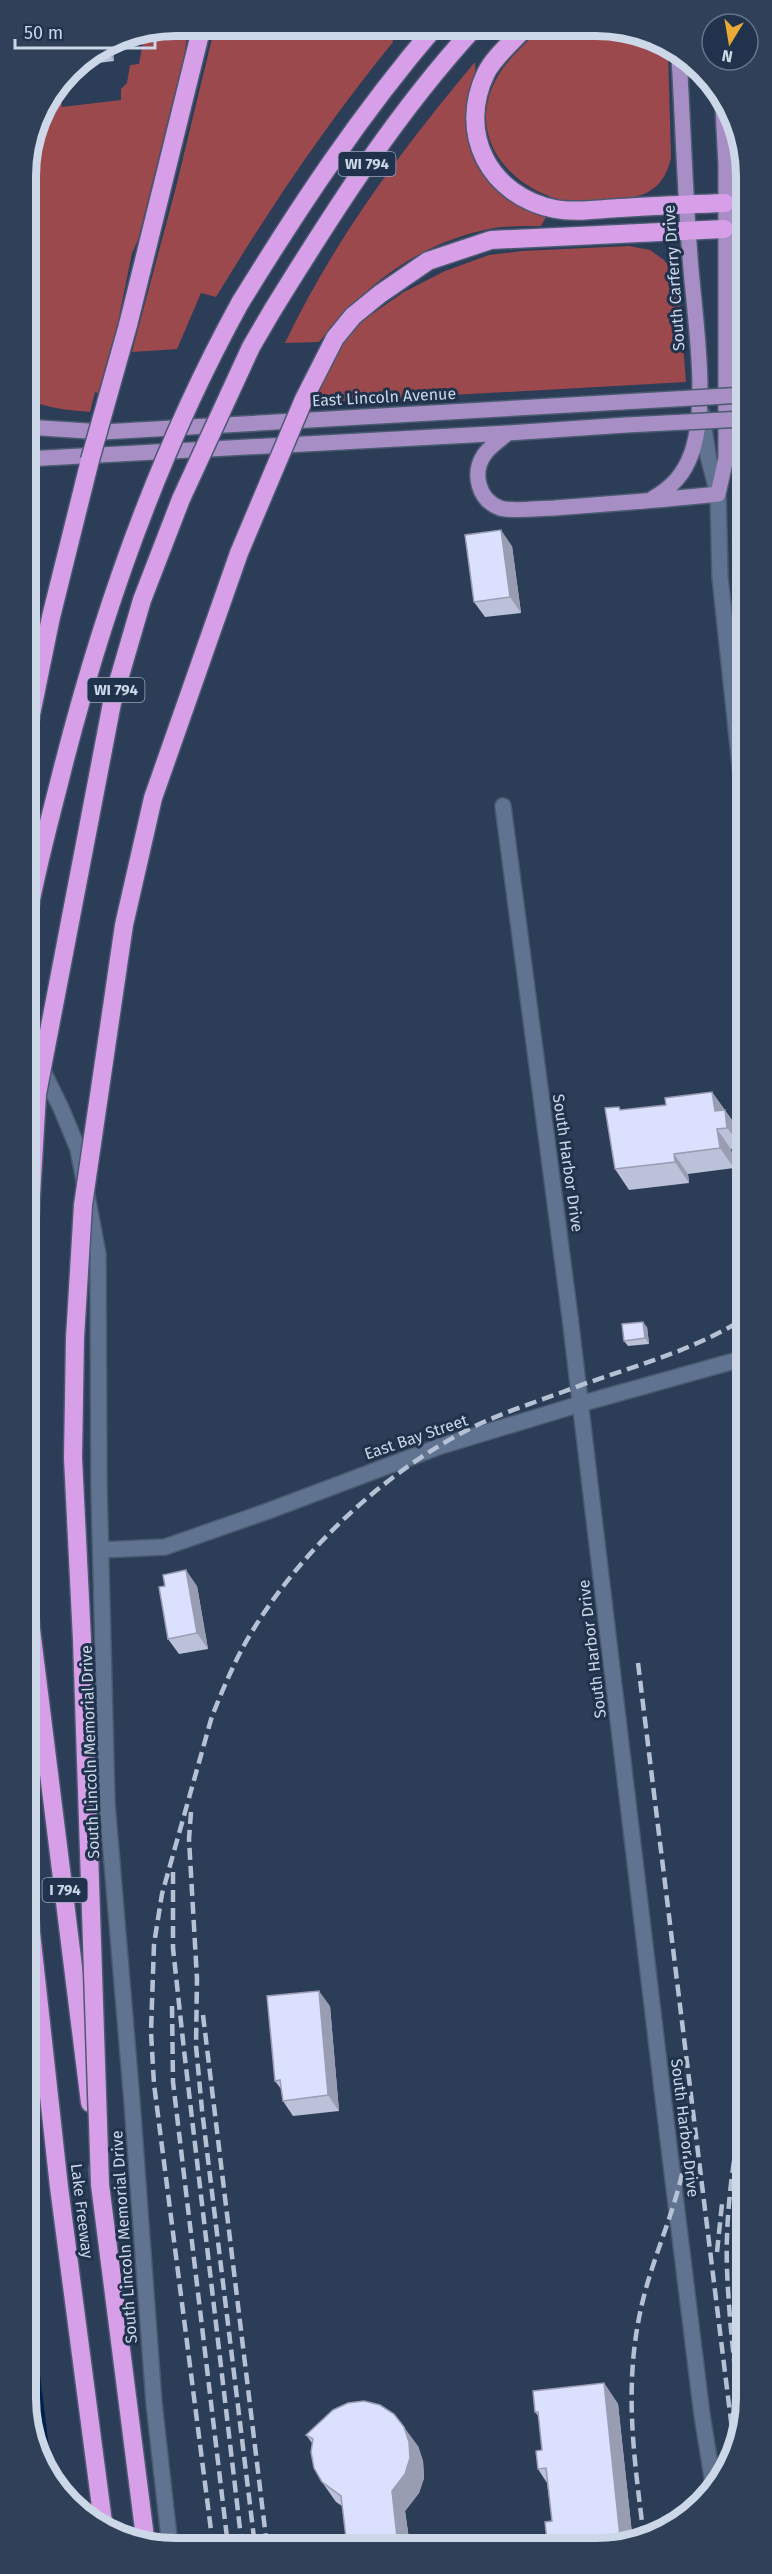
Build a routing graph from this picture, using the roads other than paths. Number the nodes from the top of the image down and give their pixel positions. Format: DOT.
graph roads {
  1 [pos="200,36"];
  2 [pos="428,36"];
  3 [pos="467,36"];
  4 [pos="518,36"];
  5 [pos="679,64"];
  6 [pos="723,118"];
  7 [pos="725,203"];
  8 [pos="687,204"];
  9 [pos="724,229"];
  10 [pos="688,231"];
  11 [pos="736,396"];
  12 [pos="701,407"];
  13 [pos="736,418"];
  14 [pos="36,423"];
  15 [pos="36,428"];
  16 [pos="48,429"];
  17 [pos="508,434"];
  18 [pos="36,458"];
  19 [pos="718,494"];
  20 [pos="647,502"];
  21 [pos="36,692"];
  22 [pos="736,728"];
  23 [pos="502,806"];
  24 [pos="36,874"];
  25 [pos="36,1057"];
  26 [pos="36,1111"];
  27 [pos="736,1361"];
  28 [pos="580,1404"];
  29 [pos="101,1550"];
  30 [pos="36,1662"];
  31 [pos="36,1978"];
  32 [pos="100,2184"];
  33 [pos="712,2476"];
  34 [pos="102,2517"];
  35 [pos="145,2534"];
  36 [pos="169,2538"];
  1 -- 21 [label="highway, bridge"];
  2 -- 24 [label="highway, WI 794, bridge"];
  3 -- 26 [label="highway, WI 794, bridge"];
  4 -- 8 [label="highway"];
  5 -- 8 [label="main road, South Carferry Drive"];
  6 -- 7 [label="main road, South Carferry Drive"];
  7 -- 8 [label="highway"];
  7 -- 9 [label="main road, South Carferry Drive"];
  8 -- 10 [label="main road, South Carferry Drive"];
  9 -- 10 [label="highway"];
  9 -- 19 [label="main road, South Carferry Drive"];
  10 -- 12 [label="main road, South Carferry Drive"];
  10 -- 32 [label="highway, bridge"];
  11 -- 16 [label="main road, East Lincoln Avenue, bridge"];
  12 -- 19 [label="street, South Carferry Drive"];
  12 -- 20 [label="main road"];
  13 -- 17 [label="main road, bridge"];
  14 -- 16 [label="main road"];
  15 -- 16 [label="main road, East Lincoln Avenue"];
  17 -- 18 [label="main road"];
  17 -- 20 [label="main road"];
  19 -- 20 [label="main road"];
  19 -- 22 [label="street, South Carferry Drive"];
  23 -- 28 [label="street, South Harbor Drive"];
  25 -- 29 [label="street, South Lincoln Memorial Drive"];
  27 -- 28 [label="street, East Bay Street"];
  28 -- 29 [label="street, East Bay Street"];
  28 -- 33 [label="street, South Harbor Drive"];
  29 -- 36 [label="street, South Lincoln Memorial Drive"];
  30 -- 32 [label="highway, I 794, bridge"];
  31 -- 34 [label="highway, Lake Freeway / I 794"];
  32 -- 35 [label="highway, Lake Freeway / I 794"];
}
